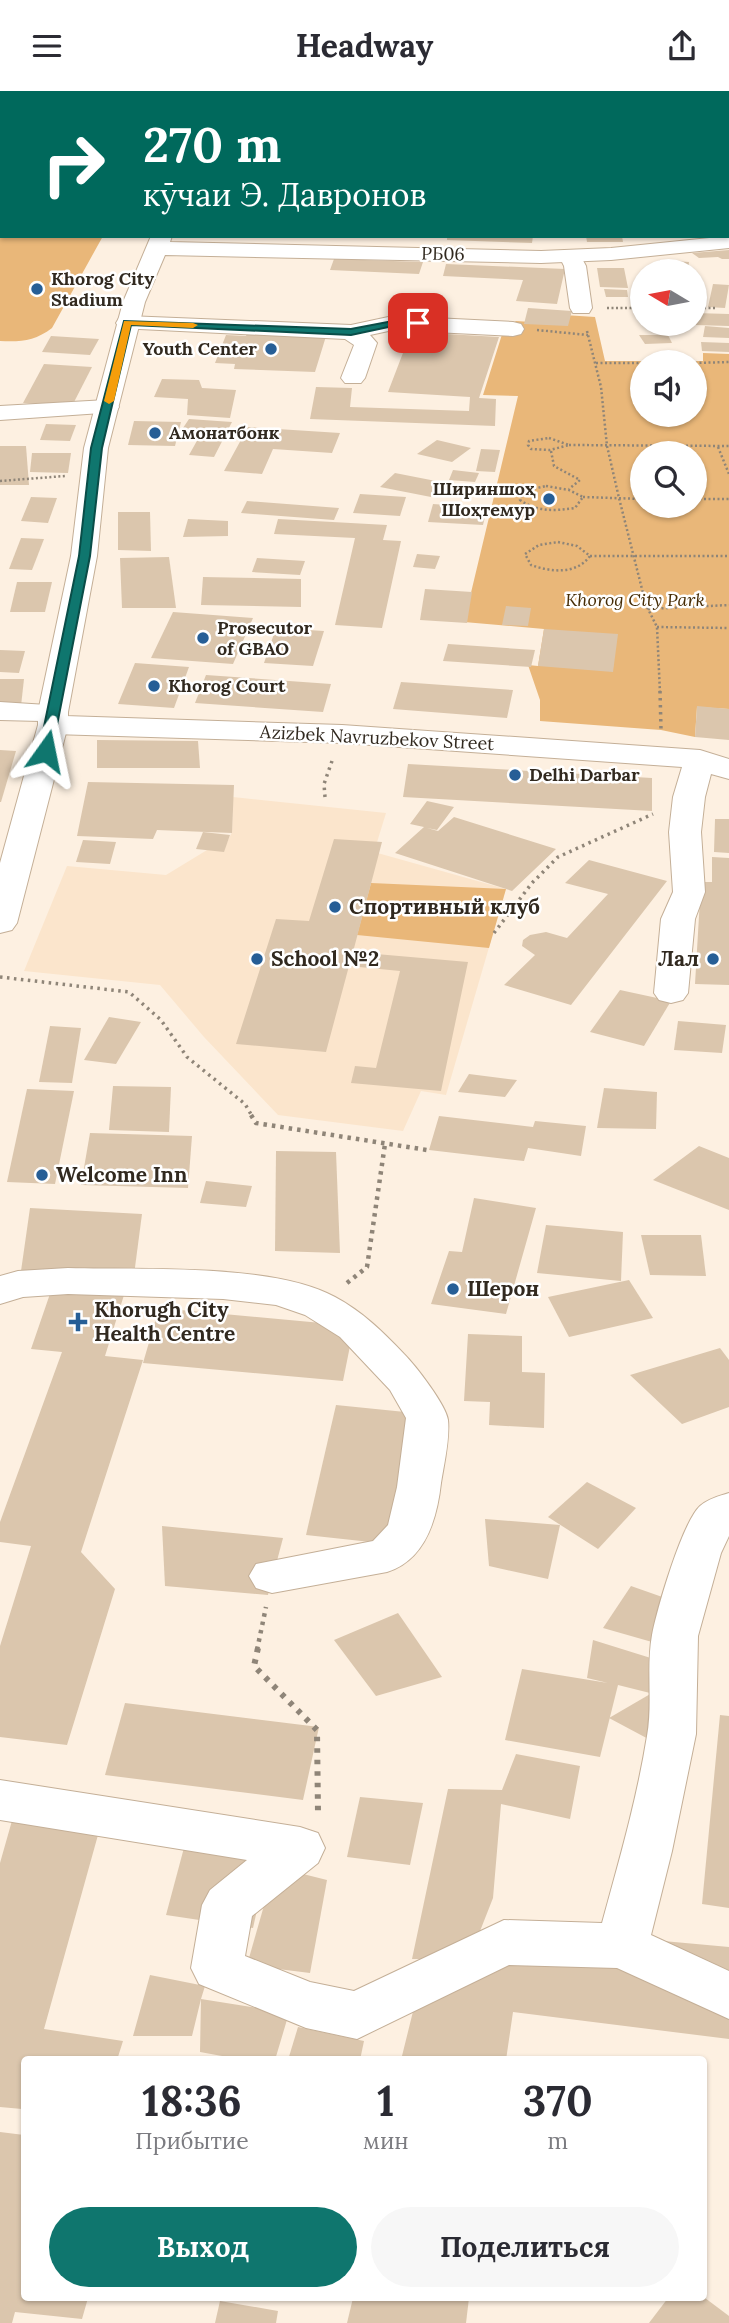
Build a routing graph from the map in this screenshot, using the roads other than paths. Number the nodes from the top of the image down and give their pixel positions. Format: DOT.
graph roads {
  1 [pos="159,242"];
  2 [pos="729,242"];
  3 [pos="570,256"];
  4 [pos="581,308"];
  5 [pos="127,323"];
  6 [pos="513,329"];
  7 [pos="351,332"];
  8 [pos="353,377"];
  9 [pos="107,407"];
  10 [pos="0,414"];
  11 [pos="0,711"];
  12 [pos="53,718"];
  13 [pos="715,764"];
  14 [pos="0,923"];
  15 [pos="671,993"];
  16 [pos="0,1291"];
  17 [pos="729,1509"];
  18 [pos="272,1576"];
  19 [pos="0,1800"];
  20 [pos="622,1946"];
  21 [pos="729,1996"];
  1 -- 3 [label="main road, РБ06 / РБ06"];
  1 -- 5 [label="main road"];
  2 -- 3 [label="main road, РБ06 / РБ06"];
  3 -- 4 [label="main road"];
  5 -- 7 [label="main road"];
  5 -- 9 [label="main road"];
  6 -- 7 [label="main road"];
  7 -- 8 [label="main road"];
  9 -- 10 [label="main road"];
  9 -- 12 [label="main road"];
  11 -- 12 [label="main road, Azizbek Navruzbekov Street"];
  12 -- 13 [label="main road, Azizbek Navruzbekov Street"];
  12 -- 14 [label="main road"];
  13 -- 15 [label="main road"];
  16 -- 18 [label="main road"];
  17 -- 20 [label="main road"];
  19 -- 20 [label="main road"];
  20 -- 21 [label="main road"];
}
